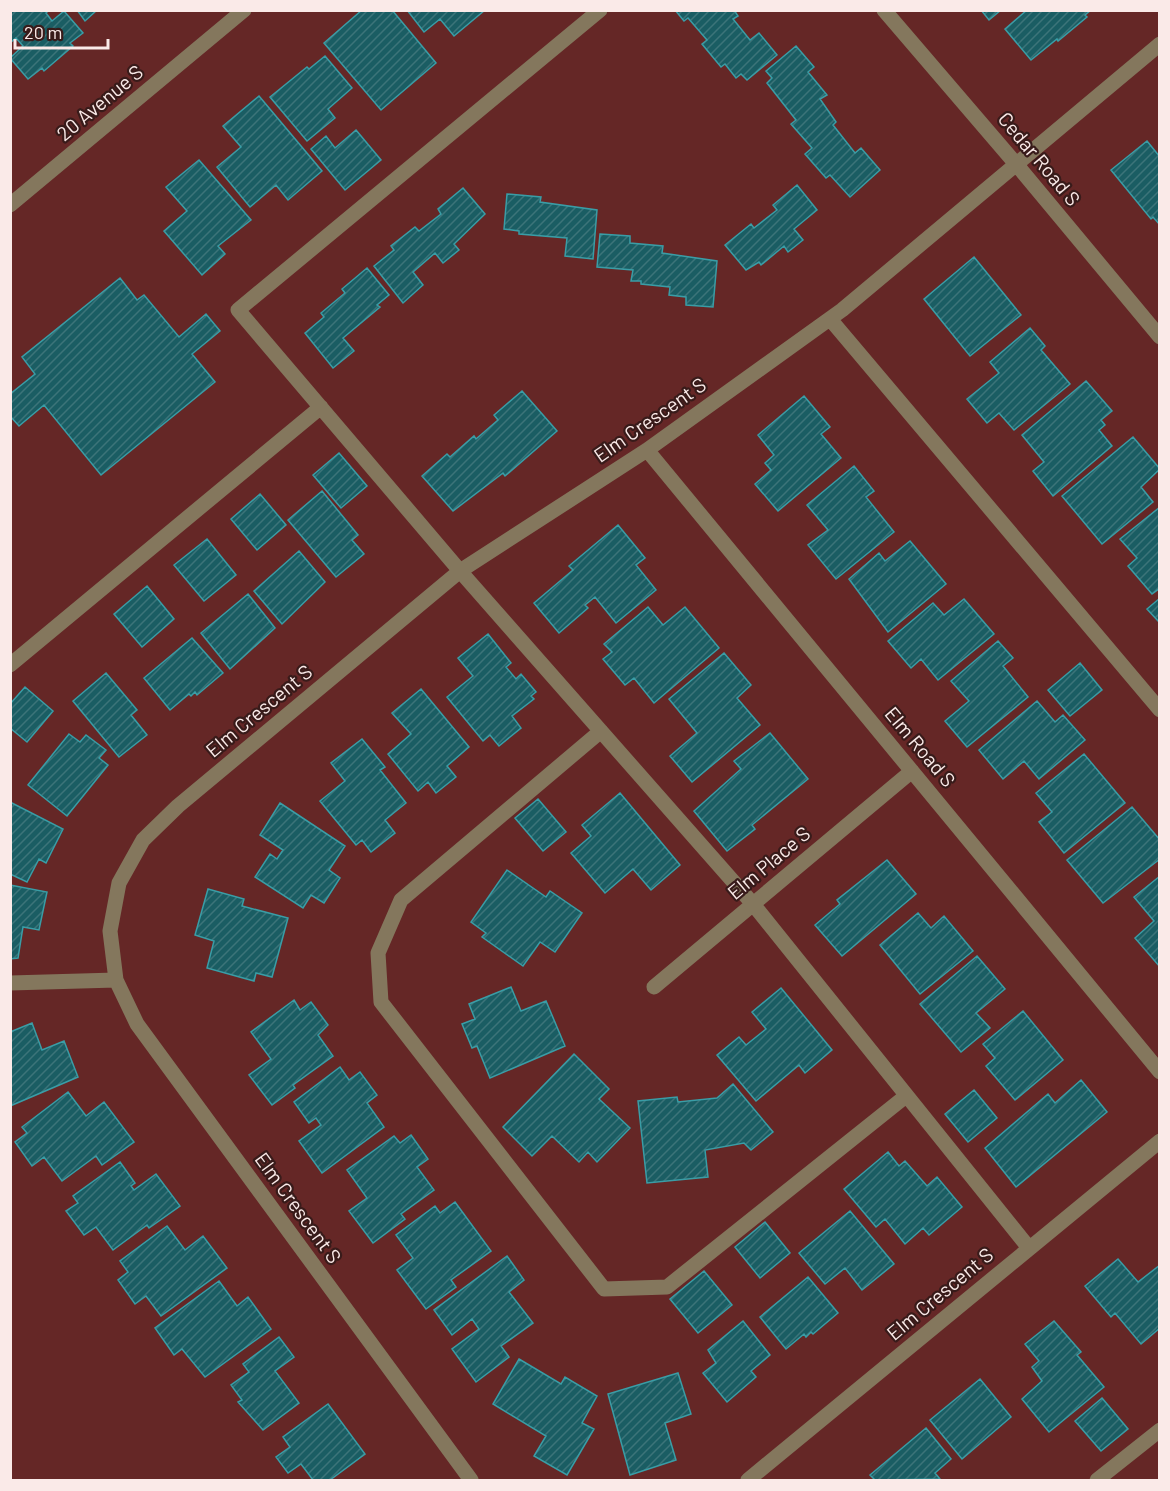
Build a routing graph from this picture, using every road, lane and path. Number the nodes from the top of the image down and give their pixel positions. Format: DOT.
graph roads {
  1 [pos="244,10"];
  2 [pos="600,10"];
  3 [pos="884,10"];
  4 [pos="1160,44"];
  5 [pos="1016,164"];
  6 [pos="10,206"];
  7 [pos="830,319"];
  8 [pos="1159,335"];
  9 [pos="321,407"];
  10 [pos="647,450"];
  11 [pos="460,571"];
  12 [pos="10,665"];
  13 [pos="1160,710"];
  14 [pos="601,731"];
  15 [pos="912,771"];
  16 [pos="753,904"];
  17 [pos="116,980"];
  18 [pos="10,984"];
  19 [pos="654,987"];
  20 [pos="1160,1072"];
  21 [pos="906,1096"];
  22 [pos="1160,1141"];
  23 [pos="1029,1248"];
  24 [pos="1160,1431"];
  25 [pos="471,1480"];
  26 [pos="748,1480"];
  27 [pos="1097,1480"];
  1 -- 6 [label="street, 20 Avenue S"];
  2 -- 9 [label="street"];
  3 -- 5 [label="street, Cedar Road S"];
  4 -- 5 [label="street, Elm Crescent S"];
  5 -- 7 [label="street, Elm Crescent S"];
  5 -- 8 [label="street, Cedar Road S"];
  7 -- 10 [label="street, Elm Crescent S"];
  7 -- 13 [label="street"];
  9 -- 11 [label="street"];
  9 -- 12 [label="street"];
  10 -- 11 [label="street, Elm Crescent S"];
  10 -- 15 [label="street, Elm Road S"];
  11 -- 14 [label="street"];
  11 -- 17 [label="street, Elm Crescent S"];
  14 -- 16 [label="street"];
  14 -- 21 [label="street"];
  15 -- 16 [label="street, Elm Place S"];
  15 -- 20 [label="street, Elm Road S"];
  16 -- 19 [label="street, Elm Place S"];
  16 -- 21 [label="street"];
  17 -- 18 [label="street"];
  17 -- 25 [label="street, Elm Crescent S"];
  21 -- 23 [label="street"];
  22 -- 23 [label="street, Elm Crescent S"];
  23 -- 26 [label="street, Elm Crescent S"];
  24 -- 27 [label="street"];
}
